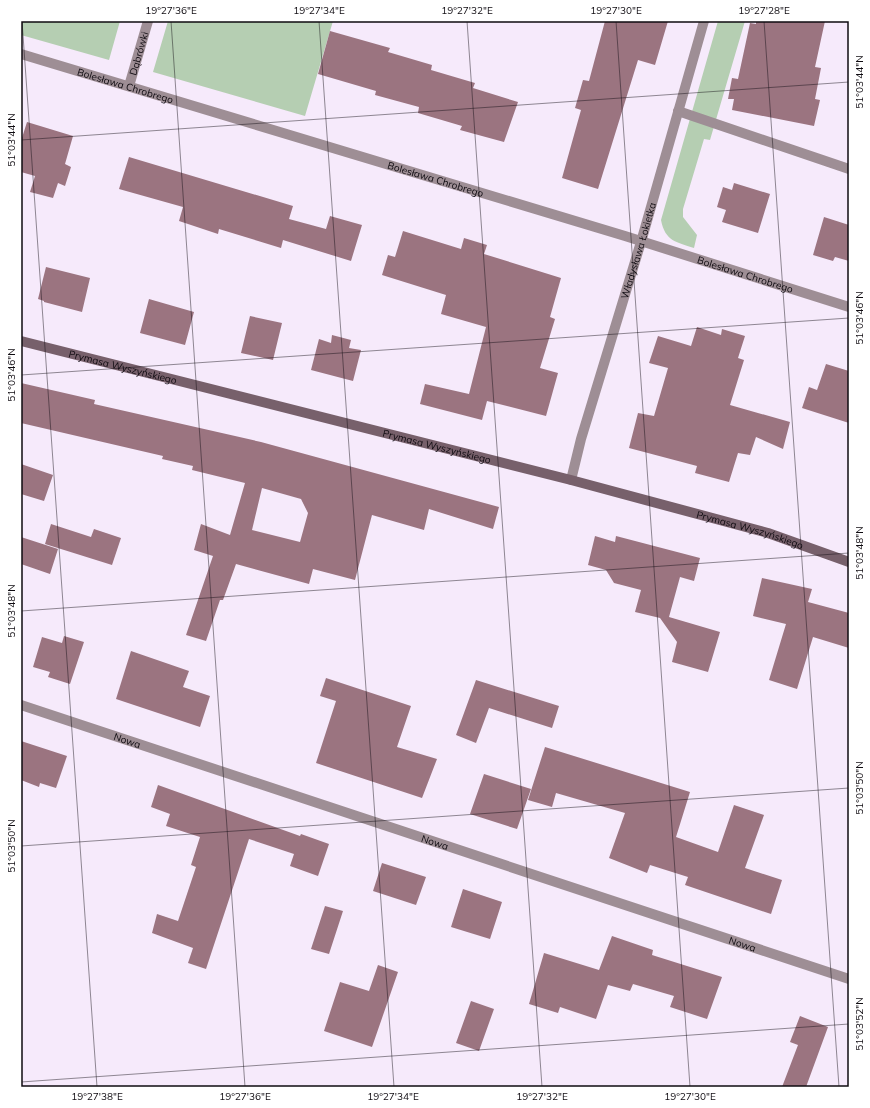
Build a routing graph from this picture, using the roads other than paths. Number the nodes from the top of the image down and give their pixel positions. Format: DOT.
graph roads {
  1 [pos="148,21"];
  2 [pos="704,21"];
  3 [pos="21,54"];
  4 [pos="129,86"];
  5 [pos="678,111"];
  6 [pos="849,169"];
  7 [pos="641,242"];
  8 [pos="849,307"];
  9 [pos="21,341"];
  10 [pos="572,480"];
  11 [pos="849,562"];
  12 [pos="21,705"];
  13 [pos="849,979"];
  1 -- 4 [label="street, Dąbrówki"];
  2 -- 5 [label="street, Władysława Łokietka"];
  3 -- 4 [label="street, Bolesława Chrobrego"];
  4 -- 7 [label="street, Bolesława Chrobrego"];
  5 -- 6 [label="street"];
  5 -- 7 [label="street, Władysława Łokietka"];
  7 -- 8 [label="street, Bolesława Chrobrego"];
  7 -- 10 [label="street, Władysława Łokietka"];
  9 -- 10 [label="street, Prymasa Wyszyńskiego"];
  10 -- 11 [label="street, Prymasa Wyszyńskiego"];
  12 -- 13 [label="street, Nowa"];
}
